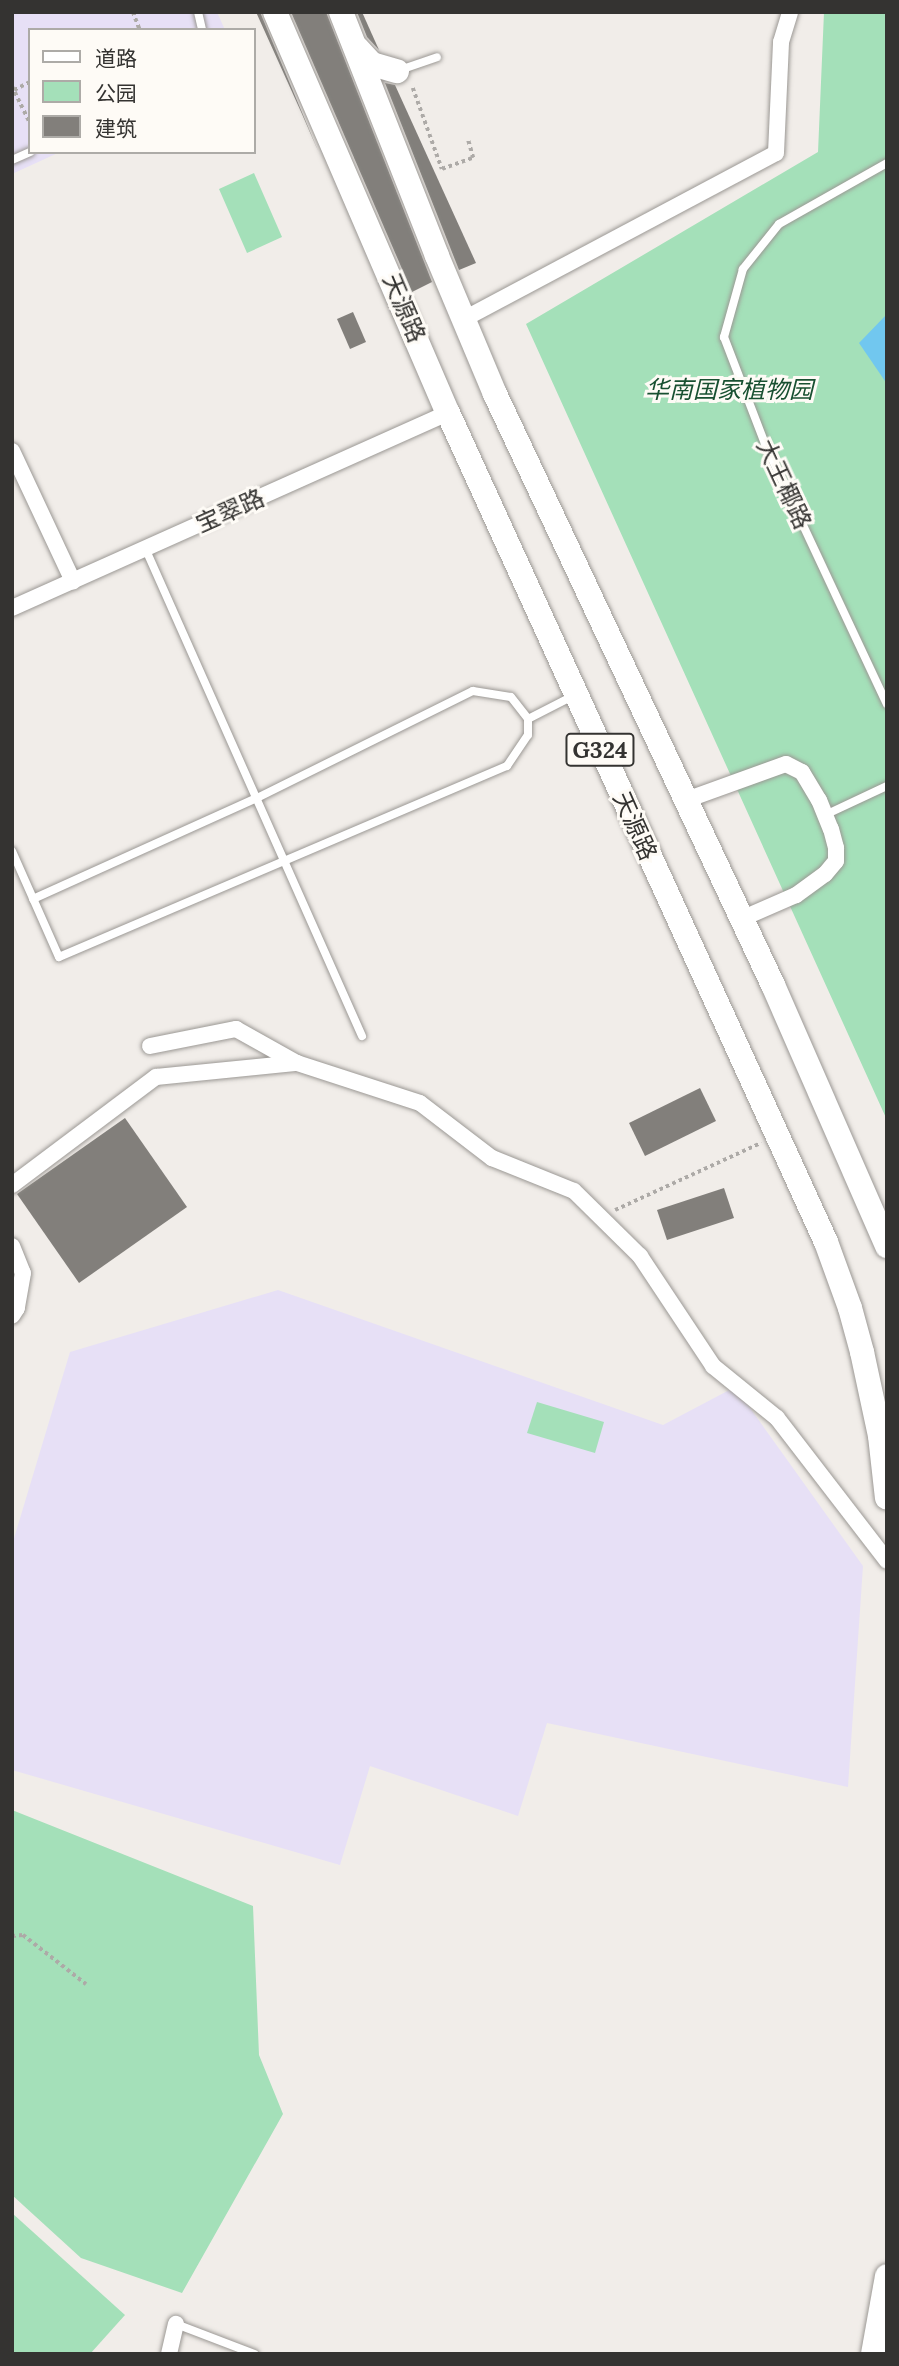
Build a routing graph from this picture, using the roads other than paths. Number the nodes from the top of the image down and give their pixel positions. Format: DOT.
graph roads {
  1 [pos="275,12"];
  2 [pos="341,12"];
  3 [pos="790,12"];
  4 [pos="354,43"];
  5 [pos="437,57"];
  6 [pos="405,79"];
  7 [pos="380,112"];
  8 [pos="28,153"];
  9 [pos="12,160"];
  10 [pos="887,163"];
  11 [pos="464,319"];
  12 [pos="448,412"];
  13 [pos="12,450"];
  14 [pos="146,550"];
  15 [pos="73,581"];
  16 [pos="12,608"];
  17 [pos="575,695"];
  18 [pos="887,704"];
  19 [pos="528,719"];
  20 [pos="887,786"];
  21 [pos="257,798"];
  22 [pos="686,800"];
  23 [pos="825,815"];
  24 [pos="12,850"];
  25 [pos="284,859"];
  26 [pos="33,898"];
  27 [pos="741,919"];
  28 [pos="362,1036"];
  29 [pos="150,1046"];
  30 [pos="297,1063"];
  31 [pos="12,1185"];
  32 [pos="12,1246"];
  33 [pos="887,1246"];
  34 [pos="12,1316"];
  35 [pos="887,1498"];
  36 [pos="887,1561"];
  37 [pos="887,2276"];
  38 [pos="176,2324"];
  39 [pos="169,2354"];
  40 [pos="254,2354"];
  41 [pos="873,2354"];
  1 -- 12 [label="highway, 天源路 / G324"];
  2 -- 4 [label="highway, 天源路 / G324"];
  3 -- 11 [label="street"];
  4 -- 6 [label="highway"];
  4 -- 7 [label="highway, 天源路 / G324"];
  5 -- 6 [label="lane"];
  6 -- 7 [label="highway"];
  7 -- 11 [label="highway, 天源路 / G324"];
  8 -- 9 [label="lane"];
  10 -- 18 [label="lane, 大王椰路"];
  11 -- 22 [label="highway, 天源路 / G324"];
  12 -- 14 [label="street, 宝翠路"];
  12 -- 17 [label="highway, 天源路 / G324"];
  13 -- 15 [label="street"];
  14 -- 15 [label="street, 宝翠路"];
  14 -- 21 [label="lane"];
  15 -- 16 [label="street, 宝翠路"];
  17 -- 19 [label="lane"];
  17 -- 35 [label="highway, 天源路 / G324"];
  19 -- 21 [label="lane"];
  19 -- 25 [label="lane"];
  20 -- 23 [label="lane"];
  21 -- 25 [label="lane"];
  21 -- 26 [label="lane"];
  22 -- 23 [label="street"];
  22 -- 27 [label="highway, 天源路 / G324"];
  23 -- 27 [label="street"];
  24 -- 26 [label="lane"];
  25 -- 26 [label="lane"];
  25 -- 28 [label="lane"];
  27 -- 33 [label="highway, 天源路 / G324"];
  29 -- 30 [label="street"];
  30 -- 31 [label="street"];
  30 -- 36 [label="street"];
  32 -- 34 [label="street"];
  37 -- 41 [label="highway"];
  38 -- 39 [label="street"];
  38 -- 40 [label="lane"];
}
